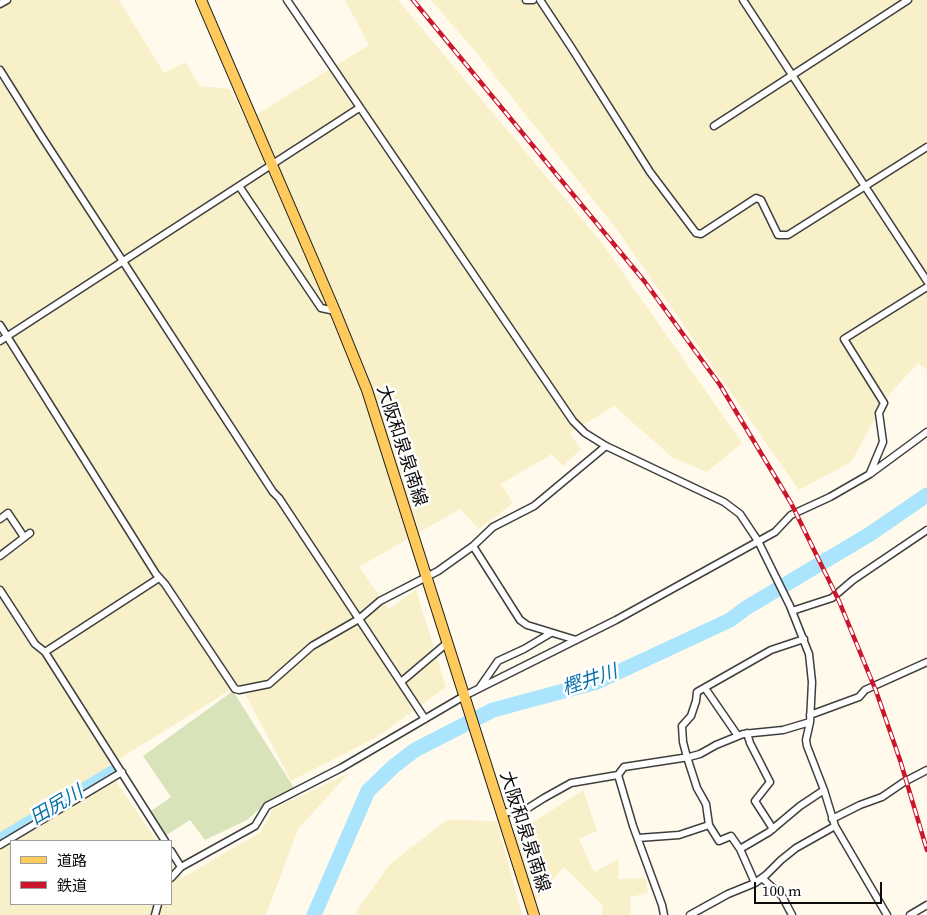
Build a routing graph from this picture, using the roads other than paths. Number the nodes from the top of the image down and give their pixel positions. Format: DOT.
graph roads {
  1 [pos="7,0"];
  2 [pos="201,0"];
  3 [pos="287,0"];
  4 [pos="526,0"];
  5 [pos="533,0"];
  6 [pos="540,0"];
  7 [pos="743,0"];
  8 [pos="908,0"];
  9 [pos="0,4"];
  10 [pos="0,70"];
  11 [pos="791,75"];
  12 [pos="359,108"];
  13 [pos="714,126"];
  14 [pos="927,147"];
  15 [pos="272,164"];
  16 [pos="239,186"];
  17 [pos="864,187"];
  18 [pos="123,261"];
  19 [pos="927,281"];
  20 [pos="927,287"];
  21 [pos="335,311"];
  22 [pos="0,325"];
  23 [pos="7,336"];
  24 [pos="0,340"];
  25 [pos="927,432"];
  26 [pos="606,446"];
  27 [pos="870,474"];
  28 [pos="0,519"];
  29 [pos="927,530"];
  30 [pos="759,543"];
  31 [pos="473,546"];
  32 [pos="0,556"];
  33 [pos="159,578"];
  34 [pos="426,578"];
  35 [pos="0,590"];
  36 [pos="791,609"];
  37 [pos="359,619"];
  38 [pos="551,633"];
  39 [pos="804,639"];
  40 [pos="576,640"];
  41 [pos="447,643"];
  42 [pos="45,652"];
  43 [pos="927,662"];
  44 [pos="401,682"];
  45 [pos="480,688"];
  46 [pos="704,688"];
  47 [pos="465,699"];
  48 [pos="425,719"];
  49 [pos="810,719"];
  50 [pos="747,733"];
  51 [pos="738,736"];
  52 [pos="687,757"];
  53 [pos="927,770"];
  54 [pos="122,772"];
  55 [pos="618,775"];
  56 [pos="824,790"];
  57 [pos="501,813"];
  58 [pos="832,819"];
  59 [pos="709,824"];
  60 [pos="835,826"];
  61 [pos="773,829"];
  62 [pos="638,838"];
  63 [pos="164,840"];
  64 [pos="0,845"];
  65 [pos="740,848"];
  66 [pos="172,853"];
  67 [pos="181,867"];
  68 [pos="172,877"];
  69 [pos="762,878"];
  70 [pos="755,883"];
  71 [pos="927,905"];
  72 [pos="534,915"];
  73 [pos="664,915"];
  74 [pos="690,915"];
  75 [pos="792,915"];
  76 [pos="887,915"];
  77 [pos="910,915"];
  1 -- 9 [label="street"];
  2 -- 15 [label="main road, 大阪和泉泉南線"];
  3 -- 12 [label="street"];
  4 -- 5 [label="street"];
  6 -- 17 [label="street"];
  7 -- 11 [label="street"];
  8 -- 11 [label="street"];
  10 -- 18 [label="street"];
  11 -- 13 [label="street"];
  11 -- 17 [label="street"];
  12 -- 15 [label="street"];
  12 -- 26 [label="street"];
  14 -- 17 [label="street"];
  15 -- 16 [label="street"];
  15 -- 21 [label="main road, 大阪和泉泉南線"];
  16 -- 18 [label="street"];
  16 -- 21 [label="street"];
  17 -- 19 [label="street"];
  18 -- 23 [label="street"];
  18 -- 37 [label="street"];
  20 -- 27 [label="street"];
  21 -- 34 [label="main road, 大阪和泉泉南線"];
  22 -- 23 [label="street"];
  23 -- 24 [label="street"];
  23 -- 33 [label="street"];
  25 -- 27 [label="street"];
  26 -- 30 [label="street"];
  26 -- 31 [label="street"];
  27 -- 30 [label="street"];
  28 -- 32 [label="street"];
  29 -- 36 [label="street"];
  30 -- 36 [label="street"];
  30 -- 40 [label="street"];
  31 -- 34 [label="street"];
  31 -- 38 [label="street"];
  33 -- 37 [label="street"];
  33 -- 42 [label="street"];
  34 -- 37 [label="street"];
  34 -- 41 [label="main road, 大阪和泉泉南線"];
  35 -- 42 [label="street"];
  36 -- 39 [label="street"];
  37 -- 44 [label="street"];
  38 -- 40 [label="street"];
  38 -- 45 [label="street"];
  39 -- 46 [label="street"];
  39 -- 49 [label="street"];
  40 -- 45 [label="street"];
  41 -- 44 [label="street"];
  41 -- 47 [label="main road, 大阪和泉泉南線"];
  42 -- 54 [label="street"];
  43 -- 49 [label="street"];
  44 -- 48 [label="street"];
  45 -- 47 [label="street"];
  46 -- 51 [label="street"];
  46 -- 52 [label="street"];
  47 -- 48 [label="street"];
  47 -- 57 [label="main road, 大阪和泉泉南線"];
  48 -- 67 [label="street"];
  49 -- 50 [label="street"];
  49 -- 56 [label="street"];
  50 -- 51 [label="street"];
  50 -- 61 [label="street"];
  51 -- 52 [label="street"];
  52 -- 55 [label="street"];
  52 -- 59 [label="street"];
  53 -- 58 [label="street"];
  54 -- 63 [label="street"];
  54 -- 64 [label="street"];
  55 -- 57 [label="street"];
  55 -- 62 [label="street"];
  56 -- 58 [label="street"];
  56 -- 61 [label="street"];
  57 -- 72 [label="main road, 大阪和泉泉南線"];
  58 -- 60 [label="street"];
  59 -- 62 [label="street"];
  59 -- 65 [label="street"];
  60 -- 69 [label="street"];
  60 -- 76 [label="street"];
  61 -- 65 [label="street"];
  62 -- 73 [label="street"];
  65 -- 70 [label="street"];
  66 -- 67 [label="street"];
  67 -- 68 [label="street"];
  69 -- 70 [label="street"];
  69 -- 75 [label="street"];
  70 -- 74 [label="street"];
  71 -- 77 [label="street"];
}
